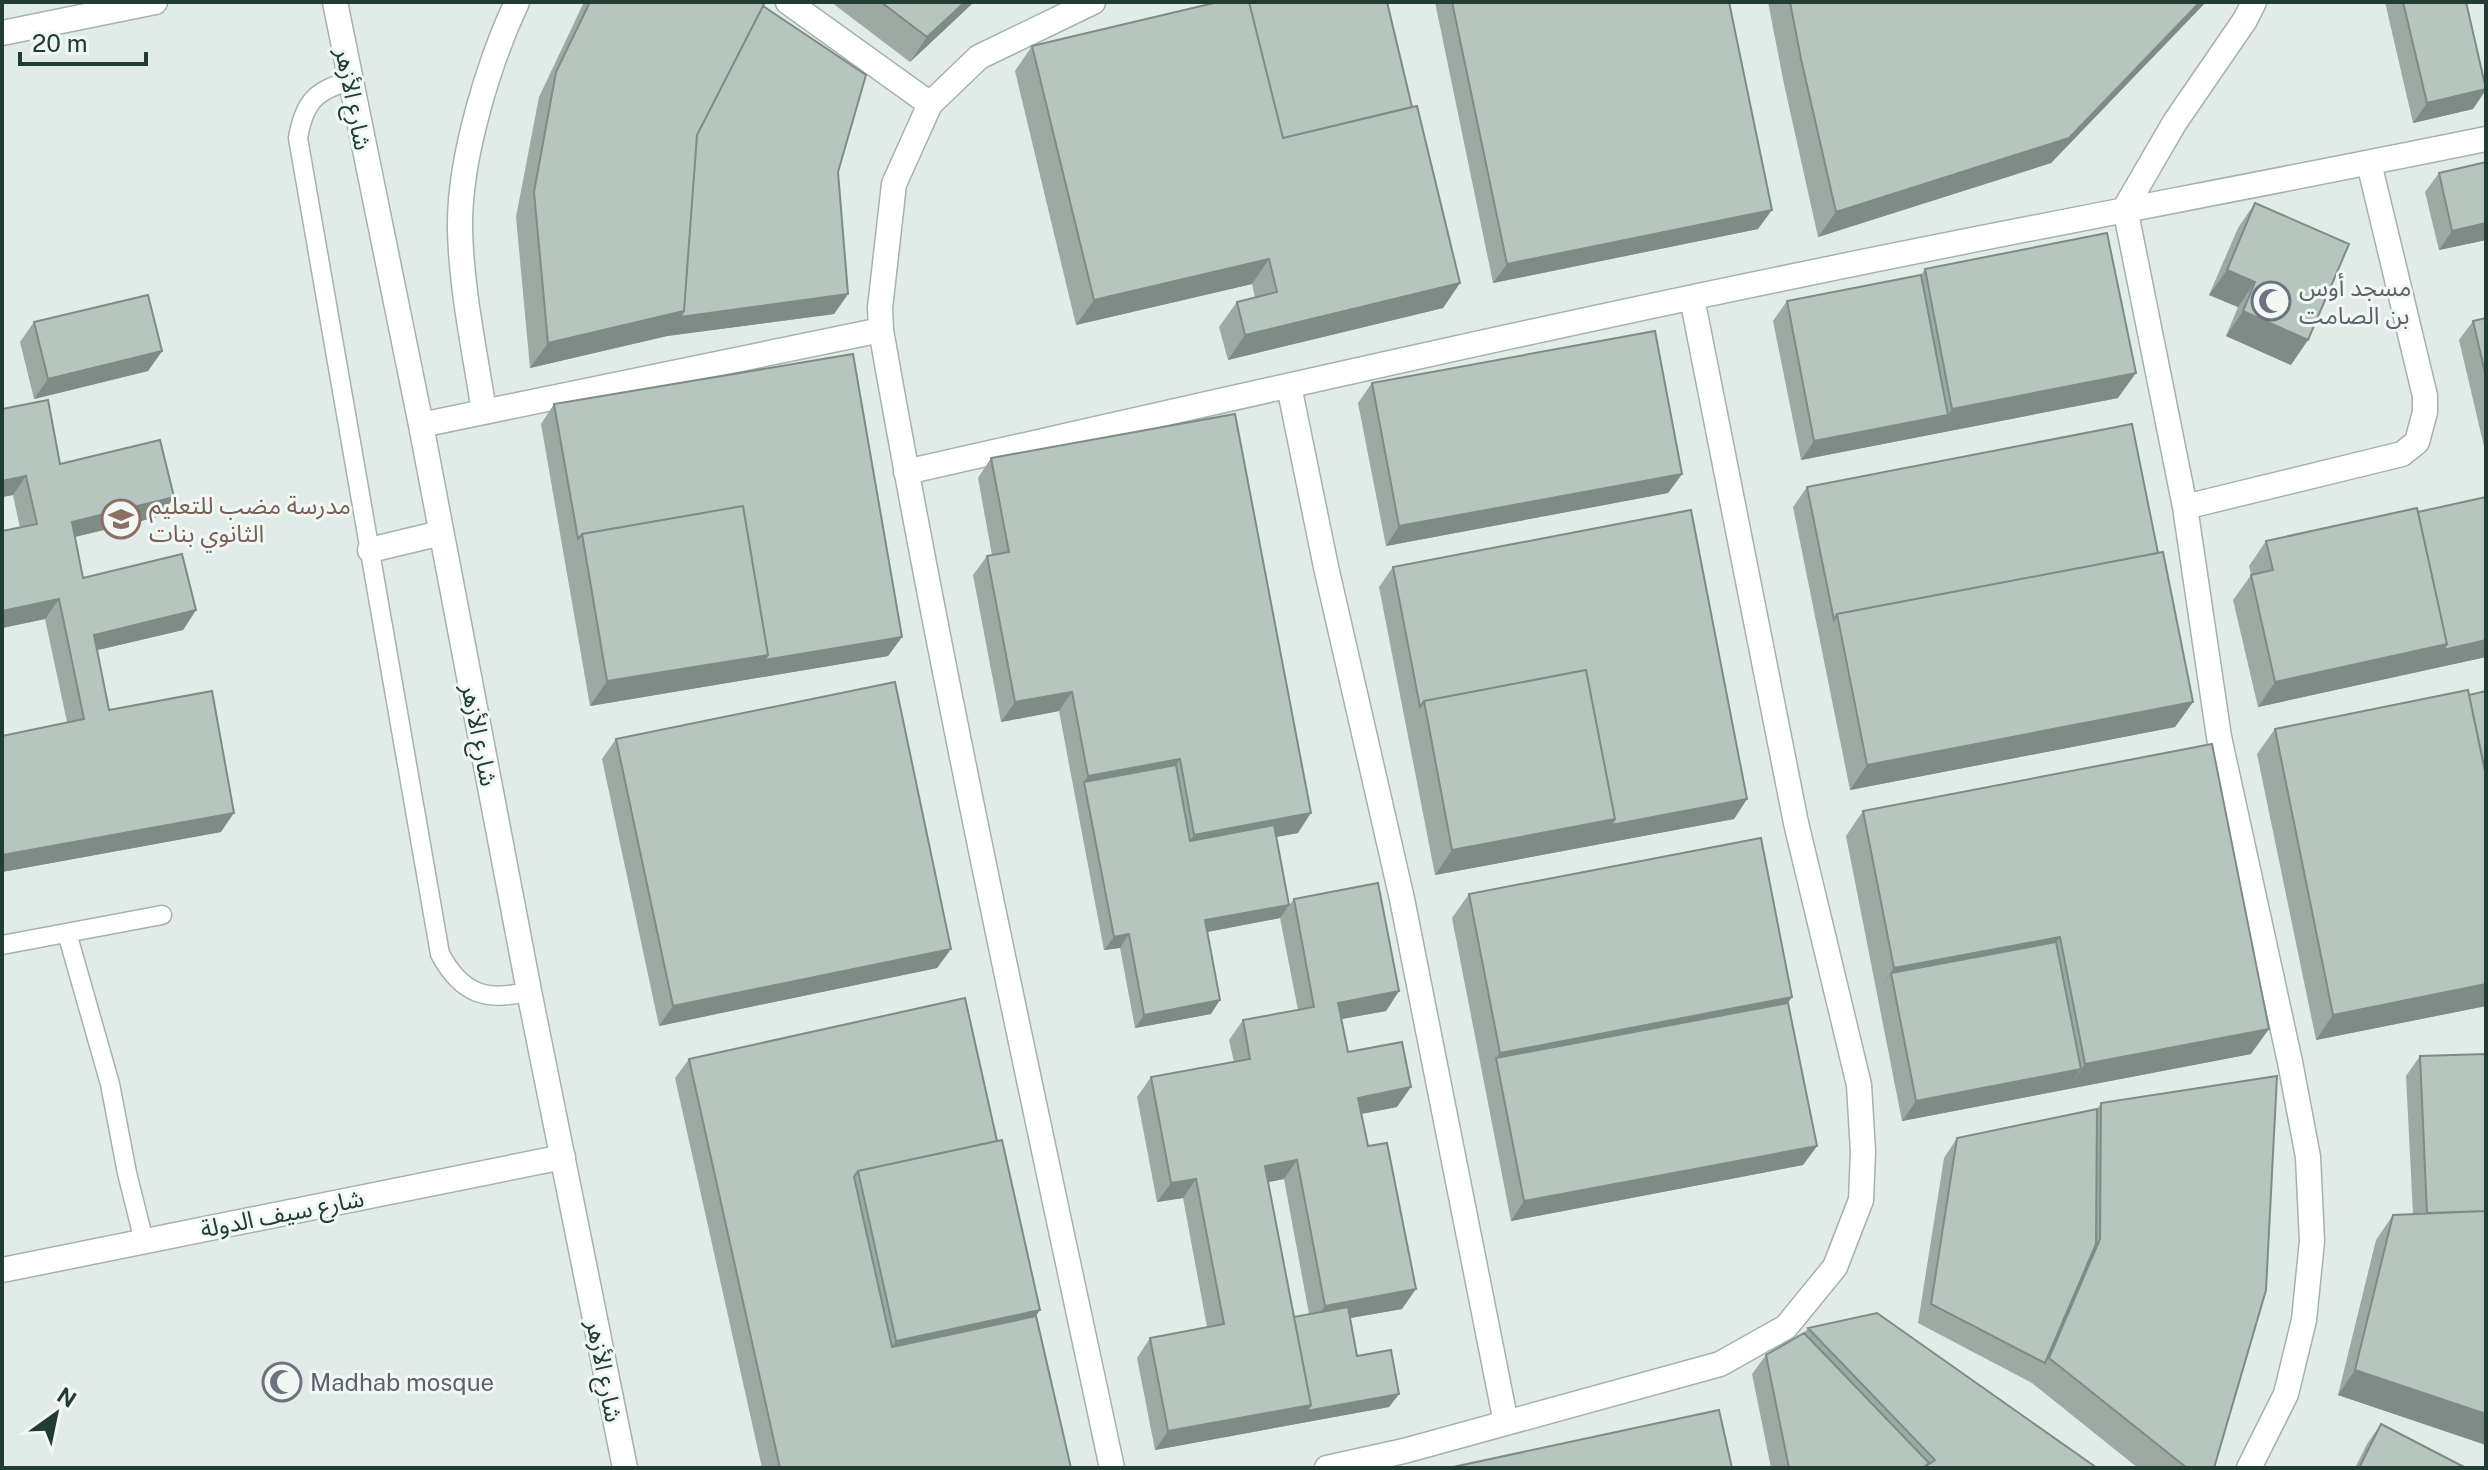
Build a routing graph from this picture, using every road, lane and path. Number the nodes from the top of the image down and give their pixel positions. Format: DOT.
graph roads {
  1 [pos="155,2"];
  2 [pos="335,2"];
  3 [pos="517,2"];
  4 [pos="788,2"];
  5 [pos="1093,2"];
  6 [pos="2254,2"];
  7 [pos="2,33"];
  8 [pos="350,81"];
  9 [pos="930,104"];
  10 [pos="2486,139"];
  11 [pos="2369,163"];
  12 [pos="2125,208"];
  13 [pos="1692,298"];
  14 [pos="881,330"];
  15 [pos="1289,386"];
  16 [pos="484,412"];
  17 [pos="421,425"];
  18 [pos="906,472"];
  19 [pos="2185,507"];
  20 [pos="441,533"];
  21 [pos="370,550"];
  22 [pos="162,915"];
  23 [pos="67,933"];
  24 [pos="2,945"];
  25 [pos="529,991"];
  26 [pos="563,1157"];
  27 [pos="144,1241"];
  28 [pos="2,1270"];
  29 [pos="1506,1423"];
  30 [pos="625,1468"];
  31 [pos="1112,1468"];
  32 [pos="1327,1468"];
  33 [pos="2249,1468"];
  1 -- 7 [label="street"];
  2 -- 8 [label="street, شارع الأزهر"];
  3 -- 16 [label="street"];
  4 -- 9 [label="street"];
  5 -- 9 [label="street"];
  6 -- 12 [label="street"];
  8 -- 17 [label="street, شارع الأزهر"];
  8 -- 21 [label="lane"];
  9 -- 14 [label="street"];
  10 -- 11 [label="street"];
  11 -- 12 [label="street"];
  11 -- 19 [label="street"];
  12 -- 13 [label="street"];
  12 -- 19 [label="street"];
  13 -- 15 [label="street"];
  13 -- 29 [label="street"];
  14 -- 16 [label="street"];
  14 -- 18 [label="street"];
  15 -- 18 [label="street"];
  15 -- 29 [label="street"];
  16 -- 17 [label="street"];
  17 -- 20 [label="street, شارع الأزهر"];
  18 -- 31 [label="street"];
  19 -- 33 [label="street"];
  20 -- 21 [label="street"];
  20 -- 25 [label="street, شارع الأزهر"];
  21 -- 25 [label="lane"];
  22 -- 23 [label="lane"];
  23 -- 24 [label="lane"];
  23 -- 27 [label="lane"];
  25 -- 26 [label="street, شارع الأزهر"];
  26 -- 27 [label="street, شارع سيف الدولة"];
  26 -- 30 [label="street, شارع الأزهر"];
  27 -- 28 [label="street, شارع سيف الدولة"];
  29 -- 32 [label="street"];
}
